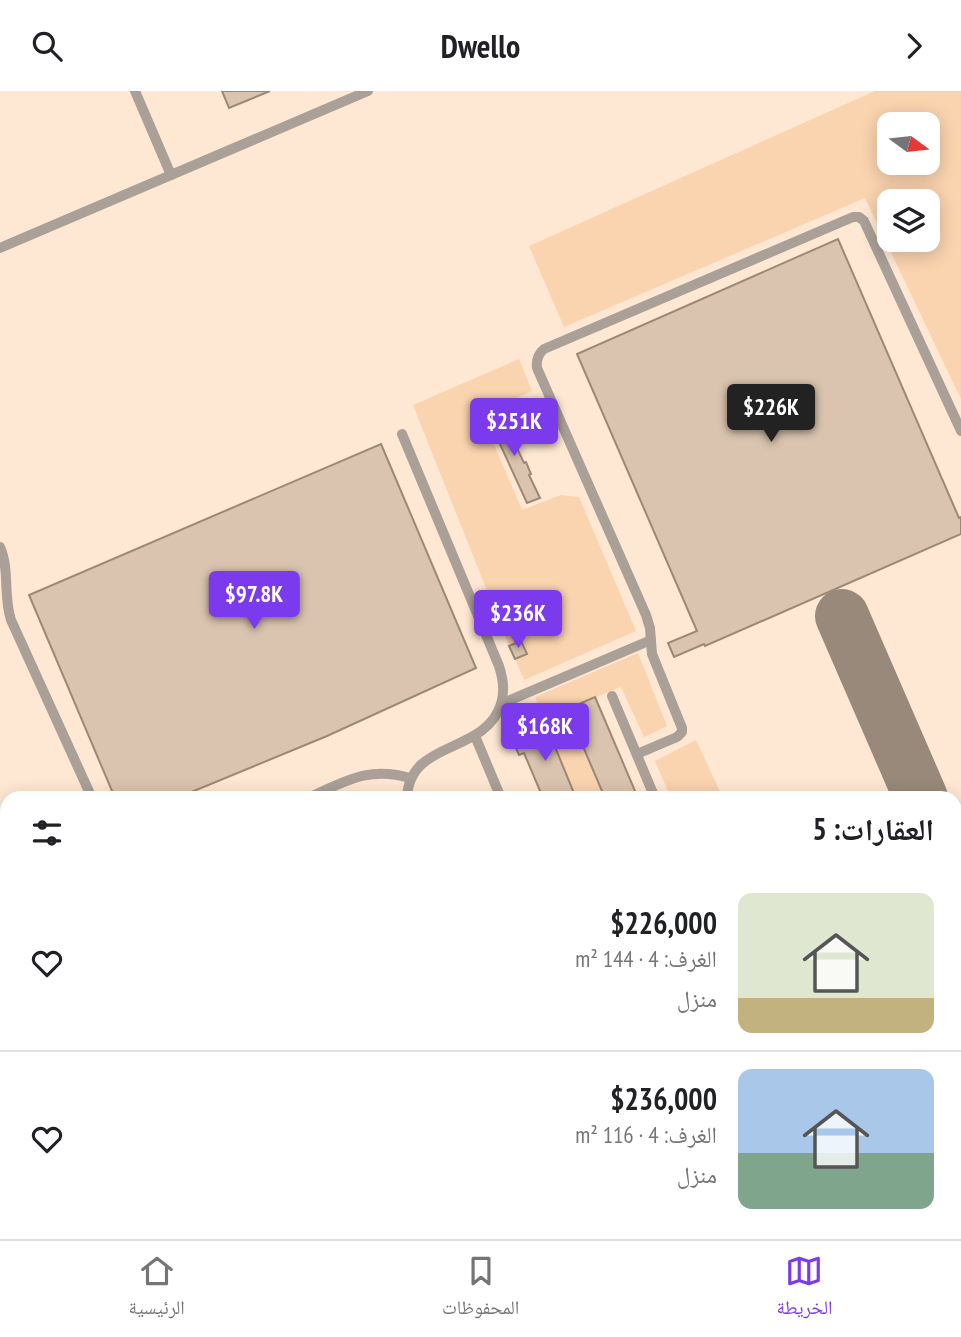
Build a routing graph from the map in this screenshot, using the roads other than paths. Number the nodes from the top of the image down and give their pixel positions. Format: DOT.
graph roads {
  1 [pos="135,91"];
  2 [pos="368,91"];
  3 [pos="171,175"];
  4 [pos="0,248"];
  5 [pos="961,431"];
  6 [pos="402,434"];
  7 [pos="0,547"];
  8 [pos="650,640"];
  9 [pos="612,696"];
  10 [pos="500,704"];
  11 [pos="475,736"];
  12 [pos="637,754"];
  13 [pos="410,778"];
  14 [pos="89,791"];
  15 [pos="324,791"];
  16 [pos="408,791"];
  17 [pos="498,791"];
  18 [pos="652,791"];
  1 -- 3 [label="lane"];
  2 -- 3 [label="lane"];
  3 -- 4 [label="lane"];
  5 -- 8 [label="lane"];
  6 -- 10 [label="lane"];
  7 -- 14 [label="lane"];
  8 -- 10 [label="lane"];
  8 -- 12 [label="lane"];
  9 -- 12 [label="lane"];
  10 -- 11 [label="lane"];
  11 -- 13 [label="lane"];
  11 -- 17 [label="lane"];
  12 -- 18 [label="lane"];
  13 -- 15 [label="lane"];
  13 -- 16 [label="lane"];
}
